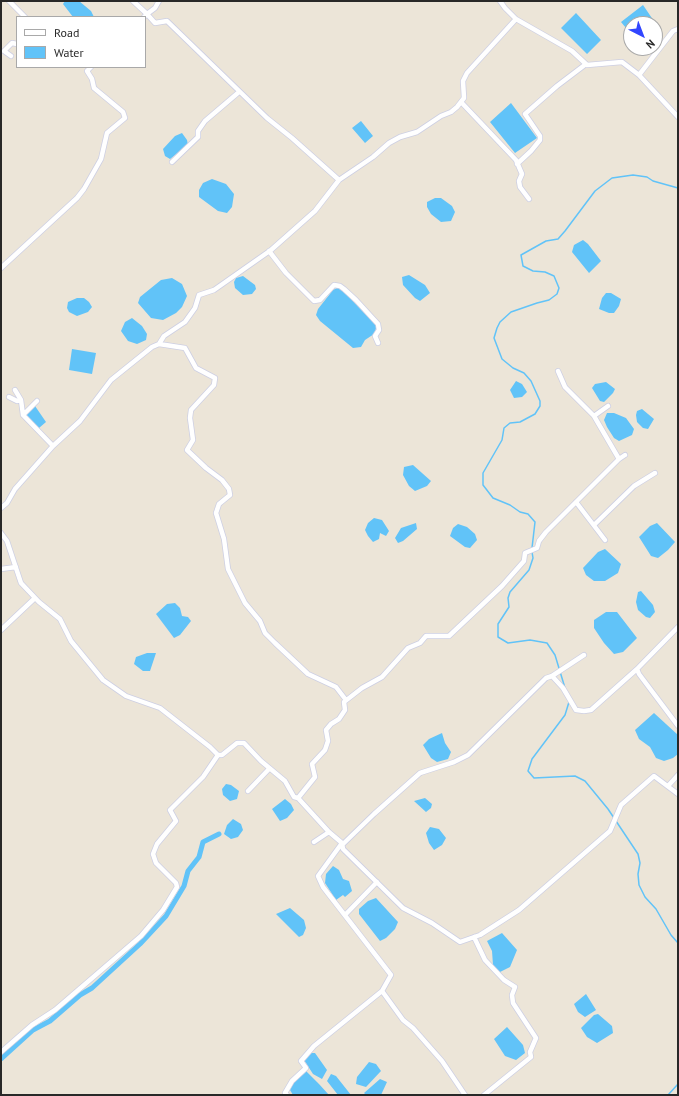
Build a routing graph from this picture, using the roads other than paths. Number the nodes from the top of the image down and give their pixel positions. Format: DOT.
graph roads {
  1 [pos="9,1"];
  2 [pos="133,1"];
  3 [pos="159,1"];
  4 [pos="500,1"];
  5 [pos="24,16"];
  6 [pos="145,16"];
  7 [pos="146,17"];
  8 [pos="516,19"];
  9 [pos="678,29"];
  10 [pos="16,44"];
  11 [pos="11,56"];
  12 [pos="586,64"];
  13 [pos="83,68"];
  14 [pos="91,68"];
  15 [pos="87,72"];
  16 [pos="640,75"];
  17 [pos="239,92"];
  18 [pos="460,102"];
  19 [pos="678,117"];
  20 [pos="172,162"];
  21 [pos="517,164"];
  22 [pos="339,180"];
  23 [pos="529,199"];
  24 [pos="269,251"];
  25 [pos="1,268"];
  26 [pos="378,343"];
  27 [pos="159,344"];
  28 [pos="558,371"];
  29 [pos="15,390"];
  30 [pos="9,397"];
  31 [pos="21,400"];
  32 [pos="37,401"];
  33 [pos="608,406"];
  34 [pos="23,415"];
  35 [pos="594,416"];
  36 [pos="54,446"];
  37 [pos="626,455"];
  38 [pos="618,459"];
  39 [pos="655,473"];
  40 [pos="576,502"];
  41 [pos="1,508"];
  42 [pos="594,525"];
  43 [pos="1,533"];
  44 [pos="605,540"];
  45 [pos="16,567"];
  46 [pos="1,569"];
  47 [pos="35,598"];
  48 [pos="678,627"];
  49 [pos="1,630"];
  50 [pos="584,655"];
  51 [pos="637,669"];
  52 [pos="552,676"];
  53 [pos="346,700"];
  54 [pos="678,726"];
  55 [pos="218,755"];
  56 [pos="269,769"];
  57 [pos="678,775"];
  58 [pos="668,786"];
  59 [pos="248,791"];
  60 [pos="678,794"];
  61 [pos="298,798"];
  62 [pos="329,832"];
  63 [pos="314,842"];
  64 [pos="342,844"];
  65 [pos="376,882"];
  66 [pos="345,915"];
  67 [pos="474,937"];
  68 [pos="382,991"];
  69 [pos="1,1052"];
  70 [pos="287,1095"];
  71 [pos="465,1095"];
  72 [pos="484,1095"];
  1 -- 5 [label="street"];
  2 -- 6 [label="street"];
  3 -- 6 [label="street"];
  4 -- 8 [label="street"];
  7 -- 17 [label="street"];
  8 -- 12 [label="street"];
  8 -- 18 [label="street"];
  9 -- 16 [label="street"];
  10 -- 11 [label="street"];
  12 -- 16 [label="street"];
  12 -- 21 [label="street"];
  13 -- 15 [label="street"];
  14 -- 15 [label="street"];
  15 -- 25 [label="street"];
  16 -- 19 [label="street"];
  17 -- 20 [label="street"];
  17 -- 22 [label="street"];
  18 -- 21 [label="street"];
  18 -- 22 [label="street"];
  21 -- 23 [label="street"];
  22 -- 24 [label="street"];
  24 -- 26 [label="street"];
  24 -- 27 [label="street"];
  27 -- 36 [label="street"];
  27 -- 53 [label="street"];
  28 -- 35 [label="street"];
  29 -- 31 [label="street"];
  30 -- 31 [label="street"];
  31 -- 34 [label="street"];
  32 -- 34 [label="street"];
  33 -- 35 [label="street"];
  34 -- 36 [label="street"];
  35 -- 38 [label="street"];
  36 -- 41 [label="street"];
  37 -- 38 [label="street"];
  38 -- 40 [label="street"];
  39 -- 42 [label="street"];
  40 -- 42 [label="street"];
  40 -- 53 [label="street"];
  42 -- 44 [label="street"];
  43 -- 45 [label="street"];
  45 -- 46 [label="street"];
  45 -- 47 [label="street"];
  47 -- 49 [label="street"];
  47 -- 55 [label="street"];
  48 -- 51 [label="street"];
  50 -- 52 [label="street"];
  51 -- 52 [label="street"];
  51 -- 54 [label="street"];
  52 -- 64 [label="street"];
  53 -- 61 [label="street"];
  55 -- 56 [label="street"];
  55 -- 69 [label="street"];
  56 -- 59 [label="street"];
  56 -- 61 [label="street"];
  57 -- 58 [label="street"];
  58 -- 60 [label="street"];
  58 -- 67 [label="street"];
  61 -- 62 [label="street"];
  62 -- 63 [label="street"];
  62 -- 64 [label="street"];
  64 -- 65 [label="street"];
  64 -- 66 [label="street"];
  65 -- 66 [label="street"];
  65 -- 67 [label="street"];
  66 -- 68 [label="street"];
  67 -- 72 [label="street"];
  68 -- 70 [label="street"];
  68 -- 71 [label="street"];
}
